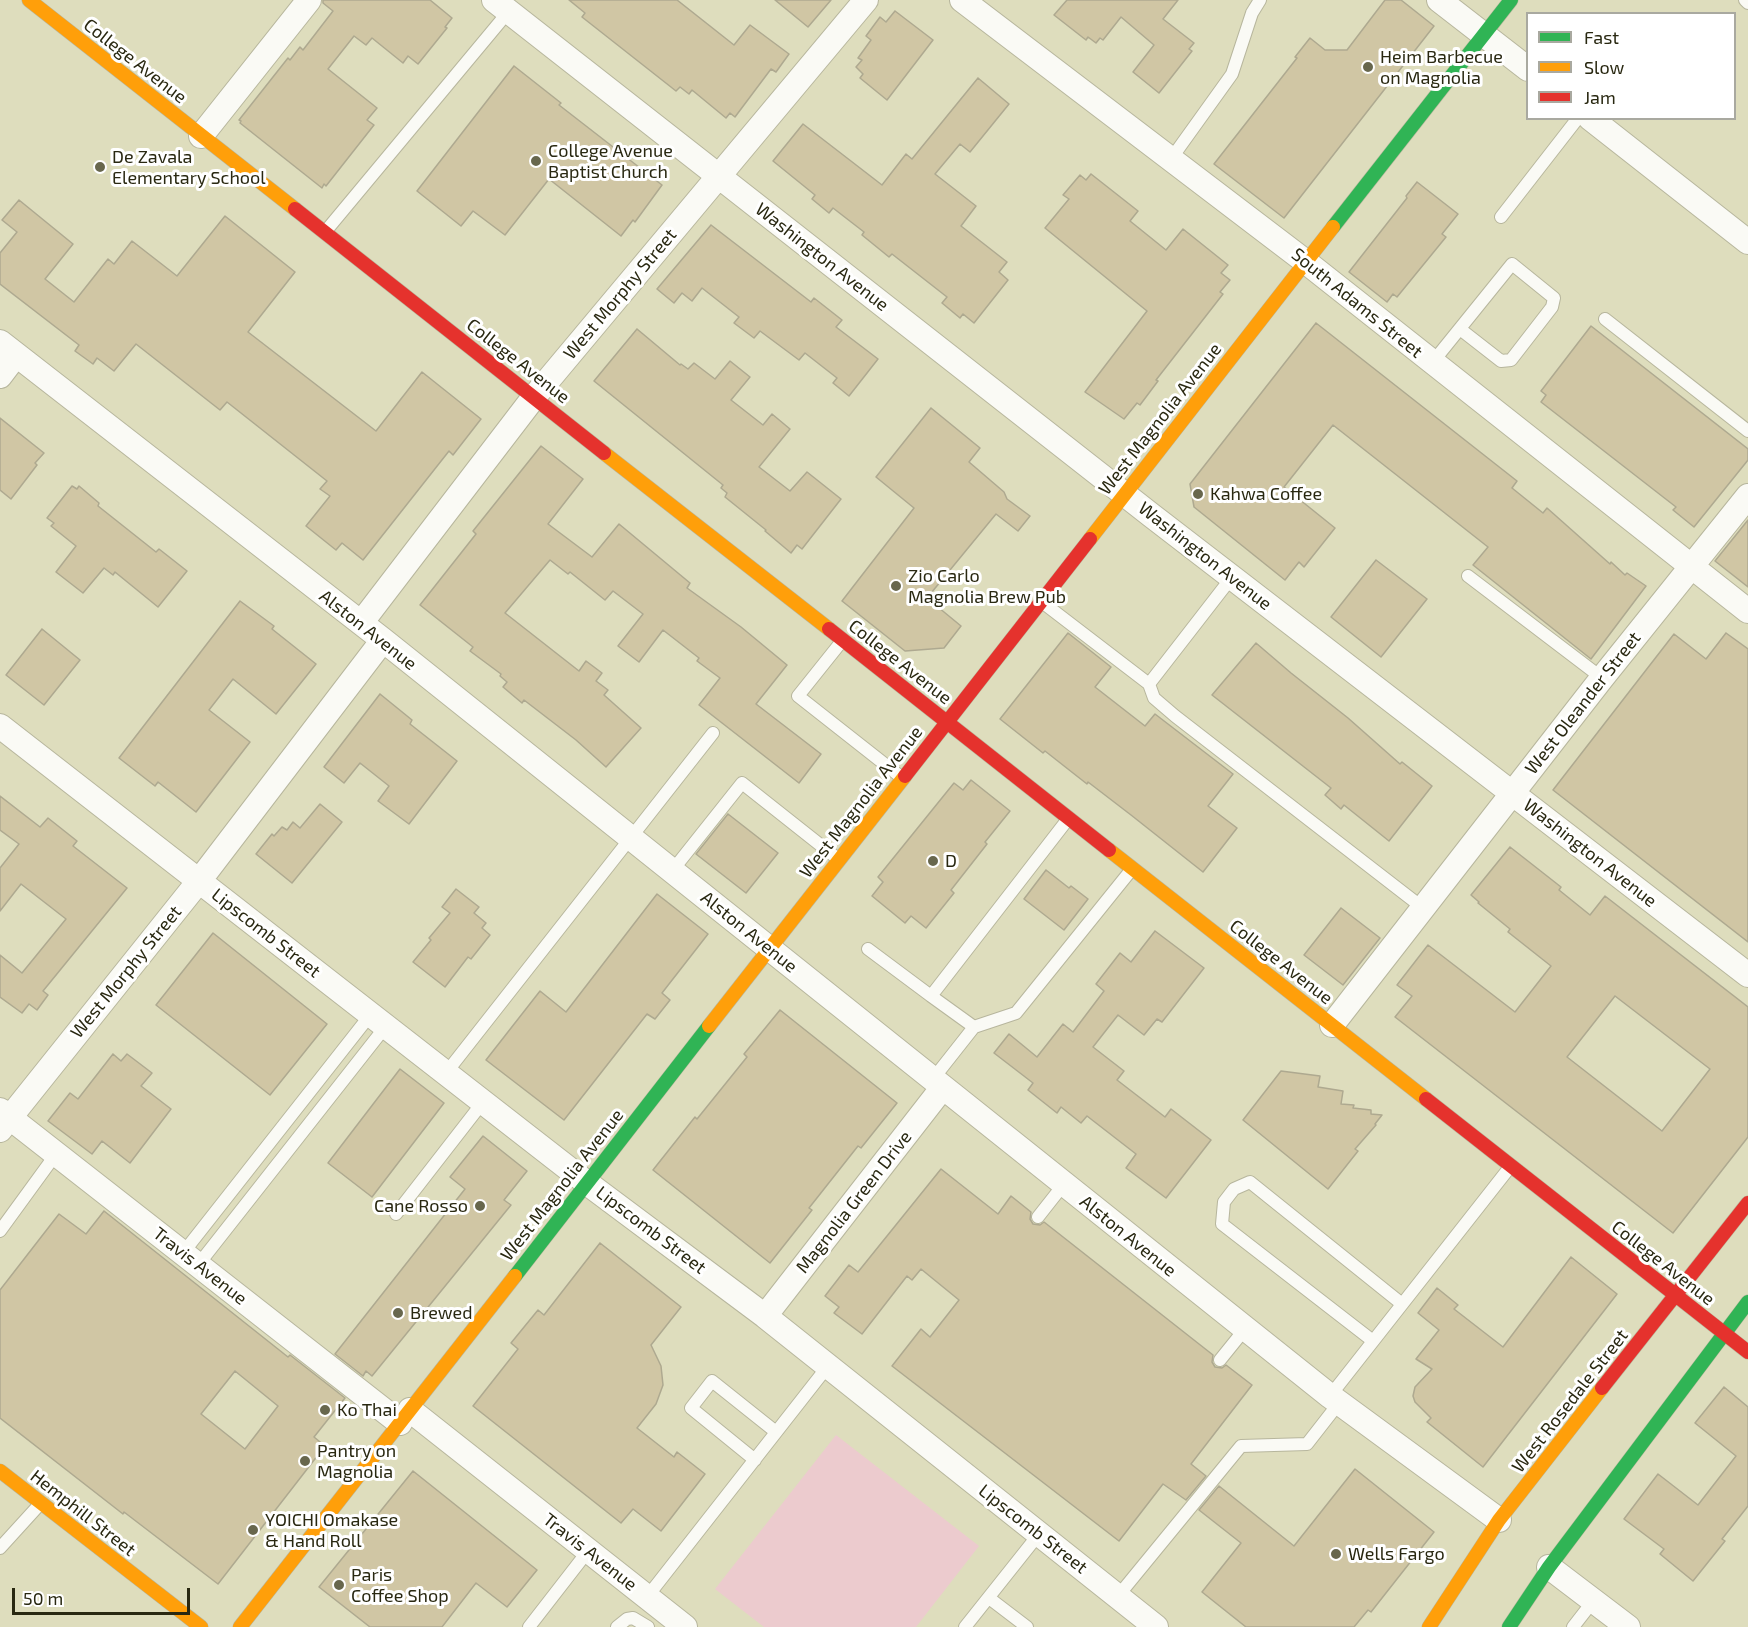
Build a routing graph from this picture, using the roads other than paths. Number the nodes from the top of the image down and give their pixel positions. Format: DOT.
graph roads {
  1 [pos="29,0"];
  2 [pos="309,0"];
  3 [pos="866,0"];
  4 [pos="962,0"];
  5 [pos="1260,0"];
  6 [pos="1439,0"];
  7 [pos="1511,0"];
  8 [pos="502,6"];
  9 [pos="1484,35"];
  10 [pos="1526,68"];
  11 [pos="1576,120"];
  12 [pos="1593,120"];
  13 [pos="201,135"];
  14 [pos="1171,159"];
  15 [pos="718,176"];
  16 [pos="1501,217"];
  17 [pos="325,232"];
  18 [pos="1748,242"];
  19 [pos="1306,262"];
  20 [pos="1605,319"];
  21 [pos="1460,329"];
  22 [pos="8,348"];
  23 [pos="1432,363"];
  24 [pos="0,376"];
  25 [pos="534,397"];
  26 [pos="1748,431"];
  27 [pos="1125,494"];
  28 [pos="1748,496"];
  29 [pos="1692,567"];
  30 [pos="1468,576"];
  31 [pos="1232,577"];
  32 [pos="1041,602"];
  33 [pos="1748,611"];
  34 [pos="361,623"];
  35 [pos="383,640"];
  36 [pos="843,640"];
  37 [pos="1602,678"];
  38 [pos="1149,684"];
  39 [pos="947,722"];
  40 [pos="0,726"];
  41 [pos="713,733"];
  42 [pos="903,779"];
  43 [pos="1513,793"];
  44 [pos="1069,818"];
  45 [pos="630,838"];
  46 [pos="839,860"];
  47 [pos="1133,868"];
  48 [pos="672,871"];
  49 [pos="199,881"];
  50 [pos="1423,908"];
  51 [pos="770,949"];
  52 [pos="868,949"];
  53 [pos="1748,975"];
  54 [pos="931,996"];
  55 [pos="378,1020"];
  56 [pos="1332,1025"];
  57 [pos="974,1027"];
  58 [pos="446,1073"];
  59 [pos="938,1083"];
  60 [pos="483,1102"];
  61 [pos="3,1120"];
  62 [pos="56,1154"];
  63 [pos="1511,1166"];
  64 [pos="587,1183"];
  65 [pos="1064,1184"];
  66 [pos="1748,1203"];
  67 [pos="396,1215"];
  68 [pos="1038,1217"];
  69 [pos="0,1231"];
  70 [pos="191,1259"];
  71 [pos="1676,1296"];
  72 [pos="1748,1302"];
  73 [pos="1402,1304"];
  74 [pos="765,1316"];
  75 [pos="1245,1329"];
  76 [pos="1724,1334"];
  77 [pos="1373,1341"];
  78 [pos="1748,1352"];
  79 [pos="1220,1360"];
  80 [pos="828,1366"];
  81 [pos="1334,1400"];
  82 [pos="405,1416"];
  83 [pos="776,1432"];
  84 [pos="755,1460"];
  85 [pos="0,1471"];
  86 [pos="41,1503"];
  87 [pos="1499,1520"];
  88 [pos="1039,1534"];
  89 [pos="0,1548"];
  90 [pos="588,1551"];
  91 [pos="1549,1568"];
  92 [pos="1118,1596"];
  93 [pos="646,1597"];
  94 [pos="989,1598"];
  95 [pos="1594,1600"];
  96 [pos="201,1627"];
  97 [pos="240,1627"];
  98 [pos="529,1627"];
  99 [pos="617,1627"];
  100 [pos="648,1627"];
  101 [pos="685,1627"];
  102 [pos="965,1627"];
  103 [pos="1028,1627"];
  104 [pos="1156,1627"];
  105 [pos="1430,1627"];
  106 [pos="1509,1627"];
  107 [pos="1573,1627"];
  108 [pos="1628,1627"];
  1 -- 13 [label="street, College Avenue"];
  2 -- 13 [label="street"];
  3 -- 15 [label="street, West Morphy Street"];
  4 -- 14 [label="street, South Adams Street"];
  5 -- 14 [label="lane"];
  6 -- 9 [label="street"];
  7 -- 9 [label="street, West Magnolia Avenue"];
  8 -- 15 [label="street, Washington Avenue"];
  8 -- 17 [label="lane"];
  9 -- 10 [label="street"];
  9 -- 19 [label="street, West Magnolia Avenue"];
  11 -- 16 [label="lane"];
  12 -- 18 [label="street"];
  13 -- 17 [label="street, College Avenue"];
  14 -- 19 [label="street, South Adams Street"];
  15 -- 25 [label="street, West Morphy Street"];
  15 -- 27 [label="street, Washington Avenue"];
  17 -- 25 [label="street, College Avenue"];
  19 -- 23 [label="street, South Adams Street"];
  19 -- 27 [label="street, West Magnolia Avenue"];
  20 -- 26 [label="lane"];
  21 -- 21 [label="lane"];
  21 -- 23 [label="lane"];
  22 -- 24 [label="street"];
  22 -- 34 [label="street, Alston Avenue"];
  23 -- 29 [label="street, South Adams Street"];
  25 -- 34 [label="street, West Morphy Street"];
  25 -- 36 [label="street, College Avenue"];
  27 -- 31 [label="street, Washington Avenue"];
  27 -- 32 [label="street, West Magnolia Avenue"];
  28 -- 29 [label="street, West Oleander Street"];
  29 -- 33 [label="street, South Adams Street"];
  29 -- 37 [label="street, West Oleander Street"];
  30 -- 37 [label="lane"];
  31 -- 38 [label="lane"];
  31 -- 43 [label="street, Washington Avenue"];
  32 -- 38 [label="lane"];
  32 -- 39 [label="street, West Magnolia Avenue"];
  34 -- 35 [label="street, Alston Avenue"];
  35 -- 45 [label="street, Alston Avenue"];
  35 -- 49 [label="street, West Morphy Street"];
  36 -- 39 [label="street, College Avenue"];
  36 -- 42 [label="lane"];
  37 -- 43 [label="street, West Oleander Street"];
  38 -- 50 [label="lane"];
  39 -- 42 [label="street, West Magnolia Avenue"];
  39 -- 44 [label="street, College Avenue"];
  40 -- 49 [label="street, Lipscomb Street"];
  41 -- 45 [label="lane"];
  42 -- 46 [label="street, West Magnolia Avenue"];
  43 -- 50 [label="street, West Oleander Street"];
  43 -- 53 [label="street, Washington Avenue"];
  44 -- 47 [label="street, College Avenue"];
  44 -- 54 [label="lane"];
  45 -- 48 [label="street, Alston Avenue"];
  45 -- 58 [label="lane"];
  46 -- 48 [label="lane"];
  46 -- 51 [label="street, West Magnolia Avenue"];
  47 -- 56 [label="street, College Avenue"];
  47 -- 57 [label="lane"];
  48 -- 51 [label="street, Alston Avenue"];
  49 -- 55 [label="street, Lipscomb Street"];
  49 -- 61 [label="street, West Morphy Street"];
  50 -- 56 [label="street, West Oleander Street"];
  51 -- 59 [label="street, Alston Avenue"];
  51 -- 64 [label="street, West Magnolia Avenue"];
  52 -- 54 [label="lane"];
  54 -- 57 [label="lane"];
  55 -- 58 [label="street, Lipscomb Street"];
  55 -- 70 [label="lane"];
  55 -- 70 [label="lane"];
  56 -- 63 [label="street, College Avenue"];
  57 -- 59 [label="lane"];
  58 -- 60 [label="street, Lipscomb Street"];
  59 -- 65 [label="street, Alston Avenue"];
  59 -- 74 [label="street, Magnolia Green Drive"];
  60 -- 64 [label="street, Lipscomb Street"];
  60 -- 67 [label="lane"];
  61 -- 62 [label="street, Travis Avenue"];
  62 -- 69 [label="lane"];
  62 -- 70 [label="street, Travis Avenue"];
  63 -- 71 [label="street, College Avenue"];
  63 -- 73 [label="lane"];
  64 -- 74 [label="street, Lipscomb Street"];
  64 -- 82 [label="street, West Magnolia Avenue"];
  65 -- 68 [label="lane"];
  65 -- 75 [label="street, Alston Avenue"];
  66 -- 71 [label="street, West Rosedale Street"];
  70 -- 82 [label="street, Travis Avenue"];
  71 -- 76 [label="street, College Avenue"];
  71 -- 87 [label="street, West Rosedale Street"];
  72 -- 76 [label="street"];
  73 -- 77 [label="lane"];
  73 -- 77 [label="lane"];
  74 -- 80 [label="street, Lipscomb Street"];
  75 -- 79 [label="lane"];
  75 -- 81 [label="street, Alston Avenue"];
  76 -- 78 [label="street, College Avenue"];
  76 -- 91 [label="street"];
  77 -- 81 [label="lane"];
  80 -- 83 [label="lane"];
  80 -- 88 [label="street, Lipscomb Street"];
  81 -- 87 [label="street, Alston Avenue"];
  81 -- 92 [label="lane"];
  82 -- 90 [label="street, Travis Avenue"];
  82 -- 97 [label="street, West Magnolia Avenue"];
  83 -- 84 [label="lane"];
  83 -- 84 [label="lane"];
  84 -- 93 [label="lane"];
  85 -- 86 [label="street, Hemphill Street"];
  86 -- 89 [label="lane"];
  86 -- 96 [label="street, Hemphill Street"];
  87 -- 105 [label="street, West Rosedale Street"];
  88 -- 92 [label="street, Lipscomb Street"];
  88 -- 94 [label="lane"];
  90 -- 93 [label="street, Travis Avenue"];
  90 -- 98 [label="lane"];
  91 -- 95 [label="street"];
  91 -- 106 [label="street"];
  92 -- 104 [label="street, Lipscomb Street"];
  93 -- 101 [label="street, Travis Avenue"];
  94 -- 102 [label="lane"];
  94 -- 103 [label="lane"];
  95 -- 107 [label="lane"];
  95 -- 108 [label="street"];
  99 -- 100 [label="lane"];
}
